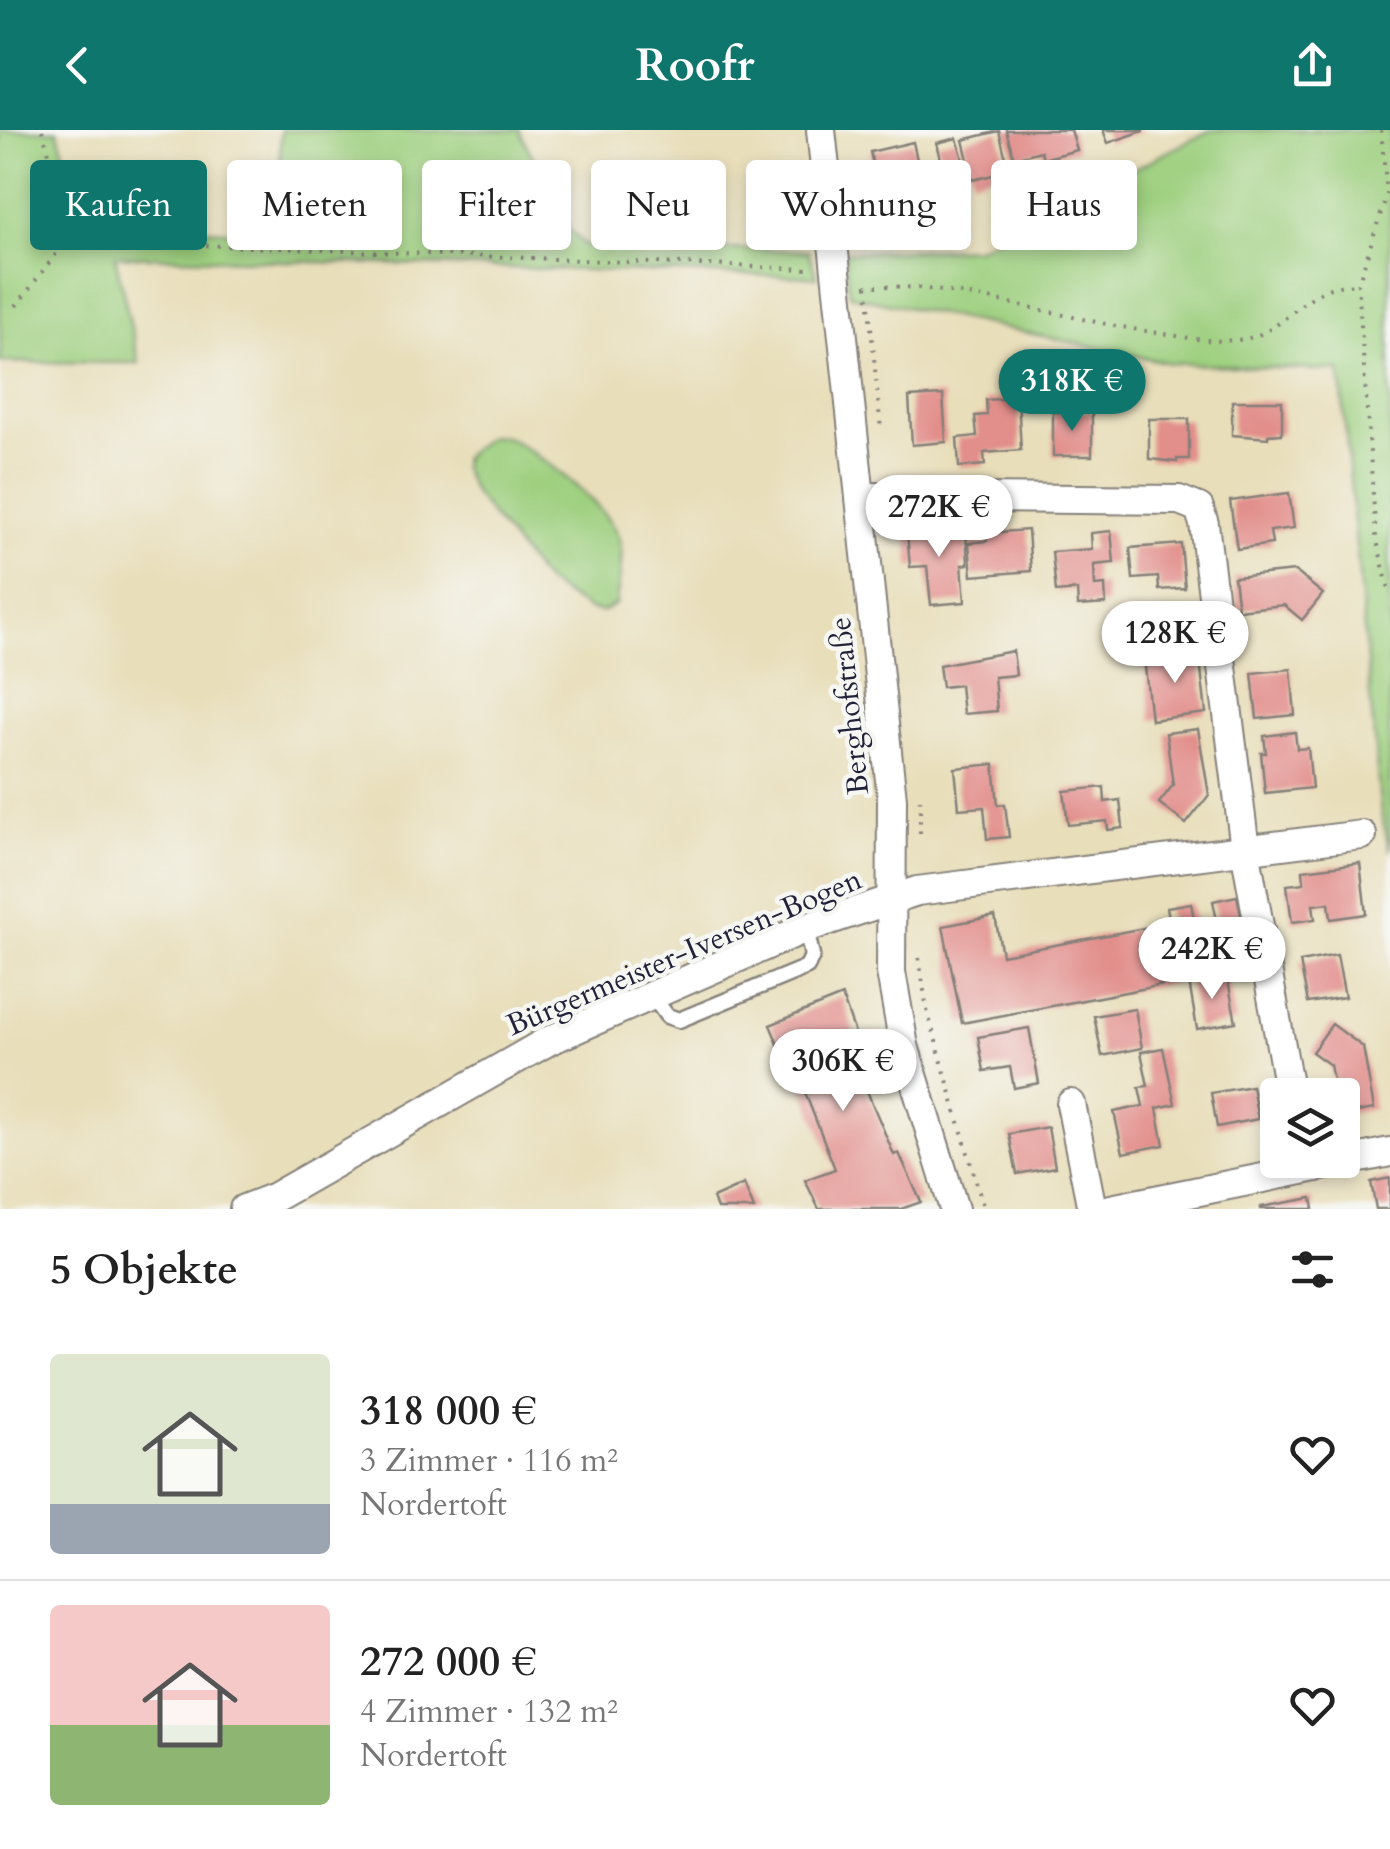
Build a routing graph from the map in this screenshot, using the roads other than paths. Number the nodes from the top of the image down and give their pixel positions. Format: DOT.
graph roads {
  1 [pos="821,130"];
  2 [pos="862,497"];
  3 [pos="1362,835"];
  4 [pos="1245,848"];
  5 [pos="890,900"];
  6 [pos="1287,1078"];
  7 [pos="1071,1104"];
  8 [pos="1390,1152"];
  9 [pos="1360,1156"];
  10 [pos="1260,1174"];
  11 [pos="244,1209"];
  12 [pos="954,1209"];
  13 [pos="1092,1209"];
  14 [pos="1112,1209"];
  1 -- 2 [label="street, Berghofstraße"];
  2 -- 4 [label="street"];
  2 -- 5 [label="street, Berghofstraße"];
  3 -- 4 [label="street, Bürgermeister-Iversen-Bogen"];
  4 -- 5 [label="street, Bürgermeister-Iversen-Bogen"];
  4 -- 6 [label="street"];
  5 -- 11 [label="street, Bürgermeister-Iversen-Bogen"];
  5 -- 12 [label="street, Berghofstraße"];
  7 -- 13 [label="street"];
  8 -- 9 [label="street"];
  10 -- 14 [label="street"];
}
